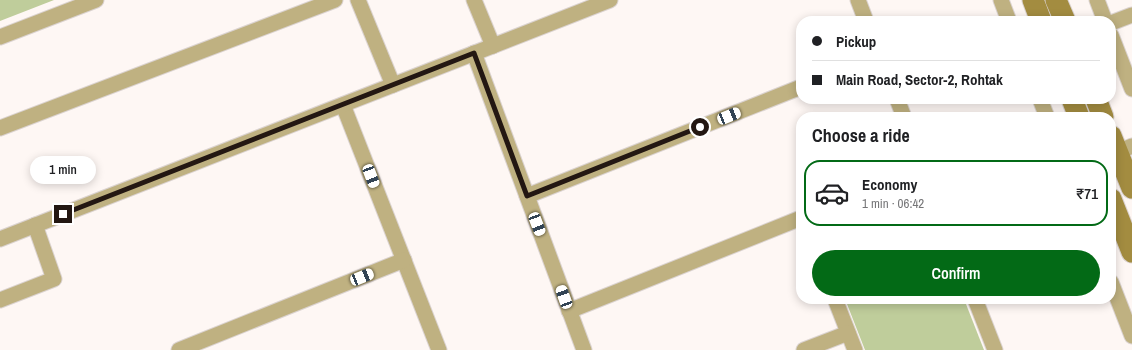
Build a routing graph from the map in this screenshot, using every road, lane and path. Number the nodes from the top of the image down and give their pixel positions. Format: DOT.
graph roads {
  1 [pos="96,0"];
  2 [pos="335,0"];
  3 [pos="358,0"];
  4 [pos="474,0"];
  5 [pos="858,0"];
  6 [pos="1001,0"];
  7 [pos="1033,0"];
  8 [pos="1056,0"];
  9 [pos="1097,0"];
  10 [pos="604,1"];
  11 [pos="1132,14"];
  12 [pos="864,16"];
  13 [pos="1007,16"];
  14 [pos="1039,16"];
  15 [pos="1063,16"];
  16 [pos="1103,16"];
  17 [pos="1116,21"];
  18 [pos="0,38"];
  19 [pos="493,46"];
  20 [pos="1116,48"];
  21 [pos="474,53"];
  22 [pos="393,85"];
  23 [pos="796,89"];
  24 [pos="1132,89"];
  25 [pos="343,105"];
  26 [pos="1,126"];
  27 [pos="1118,147"];
  28 [pos="1132,188"];
  29 [pos="527,196"];
  30 [pos="1116,212"];
  31 [pos="796,220"];
  32 [pos="35,225"];
  33 [pos="0,239"];
  34 [pos="1132,252"];
  35 [pos="404,260"];
  36 [pos="1116,295"];
  37 [pos="0,300"];
  38 [pos="837,304"];
  39 [pos="977,304"];
  40 [pos="569,311"];
  41 [pos="848,333"];
  42 [pos="1132,336"];
  43 [pos="179,350"];
  44 [pos="439,350"];
  45 [pos="584,350"];
  46 [pos="804,350"];
  47 [pos="855,350"];
  48 [pos="995,350"];
  1 -- 18 [label="street"];
  2 -- 26 [label="street"];
  3 -- 22 [label="street"];
  4 -- 19 [label="street"];
  5 -- 12 [label="street"];
  6 -- 13 [label="street"];
  7 -- 14 [label="street"];
  8 -- 15 [label="street"];
  9 -- 16 [label="street"];
  10 -- 19 [label="street"];
  11 -- 17 [label="street"];
  19 -- 21 [label="street"];
  20 -- 24 [label="street"];
  21 -- 22 [label="street"];
  21 -- 29 [label="street"];
  22 -- 25 [label="street"];
  23 -- 29 [label="street"];
  25 -- 32 [label="street"];
  25 -- 35 [label="street"];
  27 -- 28 [label="street"];
  29 -- 40 [label="street"];
  30 -- 34 [label="street"];
  31 -- 40 [label="street"];
  32 -- 33 [label="street"];
  32 -- 37 [label="street"];
  35 -- 43 [label="street"];
  35 -- 44 [label="street"];
  36 -- 42 [label="street"];
  38 -- 41 [label="street"];
  39 -- 48 [label="street"];
  40 -- 45 [label="street"];
  41 -- 46 [label="street"];
  41 -- 47 [label="street"];
}
